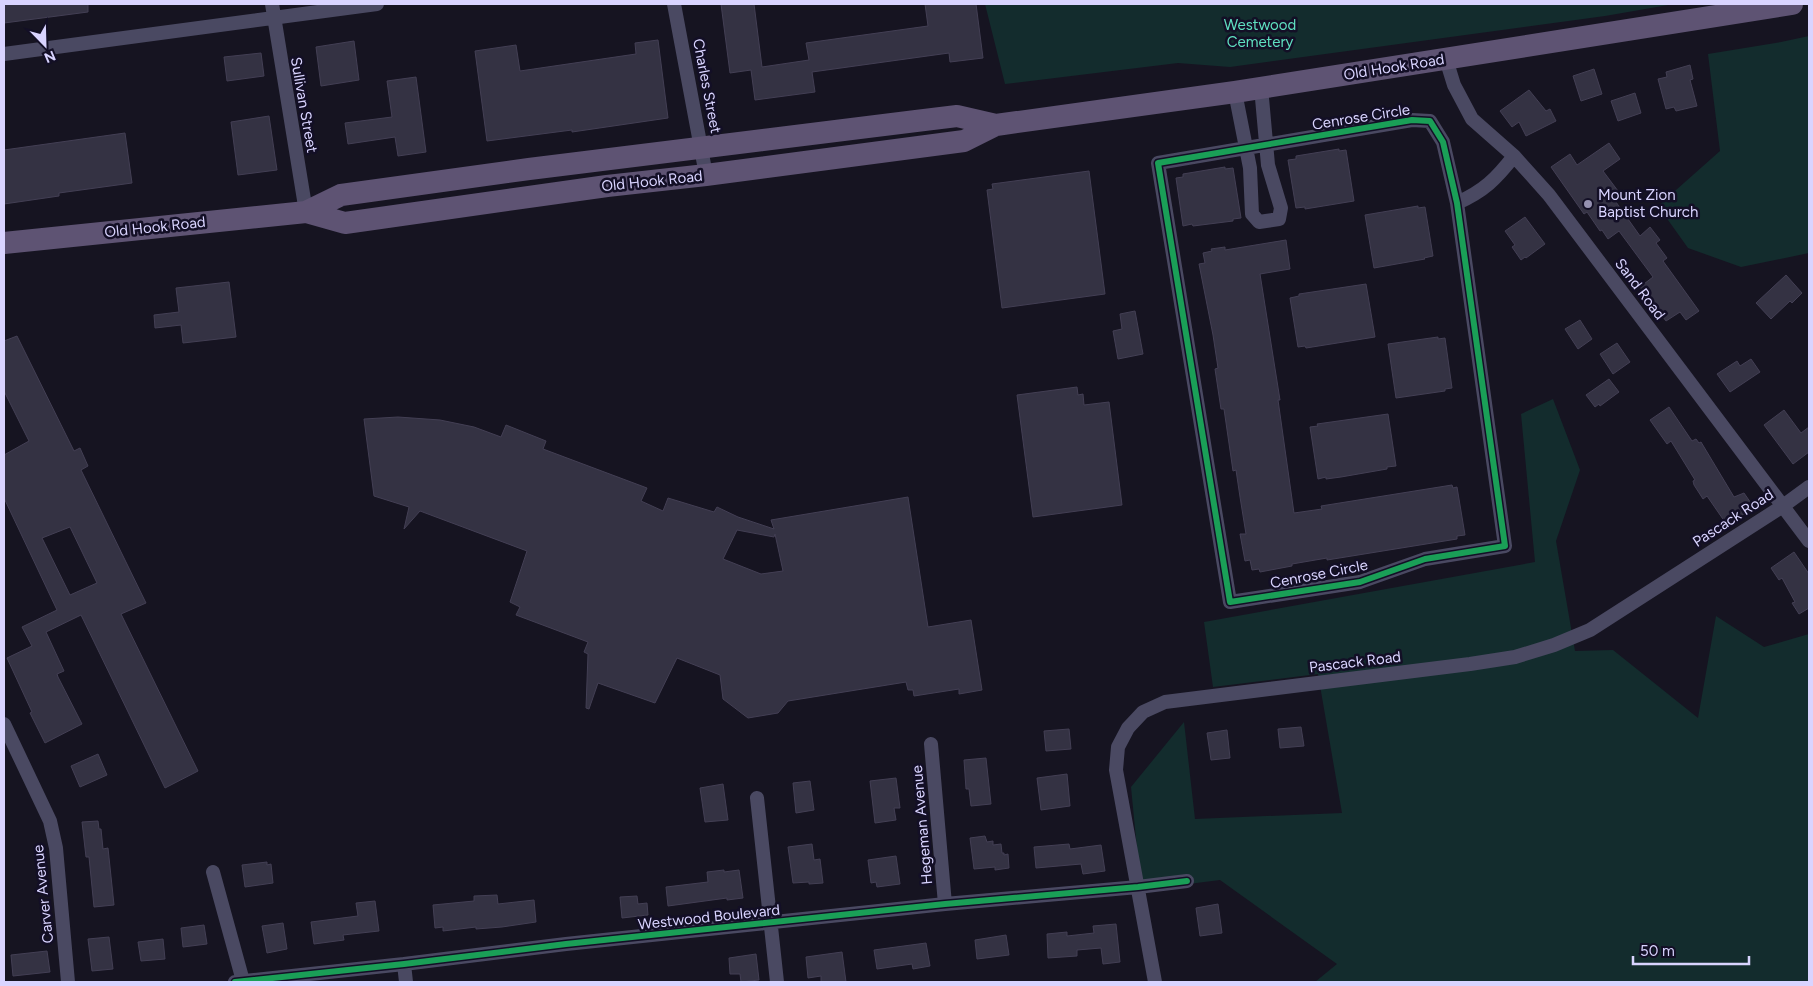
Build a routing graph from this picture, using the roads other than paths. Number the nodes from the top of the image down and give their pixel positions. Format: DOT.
graph roads {
  1 [pos="377,4"];
  2 [pos="674,4"];
  3 [pos="1792,4"];
  4 [pos="272,11"];
  5 [pos="4,54"];
  6 [pos="1446,59"];
  7 [pos="1261,87"];
  8 [pos="1235,92"];
  9 [pos="996,125"];
  10 [pos="1266,145"];
  11 [pos="702,147"];
  12 [pos="1247,148"];
  13 [pos="1514,156"];
  14 [pos="706,175"];
  15 [pos="1457,202"];
  16 [pos="306,212"];
  17 [pos="4,243"];
  18 [pos="1809,487"];
  19 [pos="1783,506"];
  20 [pos="1809,541"];
  21 [pos="4,724"];
  22 [pos="931,744"];
  23 [pos="757,798"];
  24 [pos="213,872"];
  25 [pos="1187,880"];
  26 [pos="1138,888"];
  27 [pos="944,904"];
  28 [pos="770,923"];
  29 [pos="404,964"];
  30 [pos="68,982"];
  31 [pos="239,982"];
  32 [pos="406,982"];
  33 [pos="777,982"];
  34 [pos="1156,982"];
  1 -- 4 [label="street"];
  2 -- 11 [label="street, Charles Street"];
  3 -- 6 [label="main road, Old Hook Road"];
  4 -- 5 [label="street"];
  4 -- 16 [label="street, Sullivan Street"];
  6 -- 7 [label="main road, Old Hook Road"];
  6 -- 13 [label="street, Sand Road"];
  7 -- 8 [label="main road, Old Hook Road"];
  7 -- 10 [label="street"];
  8 -- 9 [label="main road, Old Hook Road"];
  8 -- 12 [label="street"];
  9 -- 11 [label="main road, Old Hook Road"];
  9 -- 14 [label="main road, Old Hook Road"];
  10 -- 12 [label="street, Cenrose Circle"];
  10 -- 12 [label="street"];
  10 -- 15 [label="street, Cenrose Circle"];
  11 -- 14 [label="street, Charles Street"];
  11 -- 16 [label="main road, Old Hook Road"];
  12 -- 15 [label="street, Cenrose Circle"];
  13 -- 15 [label="street"];
  13 -- 19 [label="street, Sand Road"];
  14 -- 16 [label="main road, Old Hook Road"];
  16 -- 17 [label="main road, Old Hook Road"];
  18 -- 19 [label="street, Pascack Road"];
  19 -- 20 [label="street, Sand Road"];
  19 -- 26 [label="street, Pascack Road"];
  21 -- 30 [label="street, Carver Avenue"];
  22 -- 27 [label="street, Hegeman Avenue"];
  23 -- 28 [label="street"];
  24 -- 31 [label="street"];
  25 -- 26 [label="street, Westwood Boulevard"];
  26 -- 27 [label="street, Westwood Boulevard"];
  26 -- 34 [label="street, Pascack Road"];
  27 -- 28 [label="street, Westwood Boulevard"];
  28 -- 29 [label="street, Westwood Boulevard"];
  28 -- 33 [label="street"];
  29 -- 31 [label="street, Westwood Boulevard"];
  29 -- 32 [label="street"];
}
